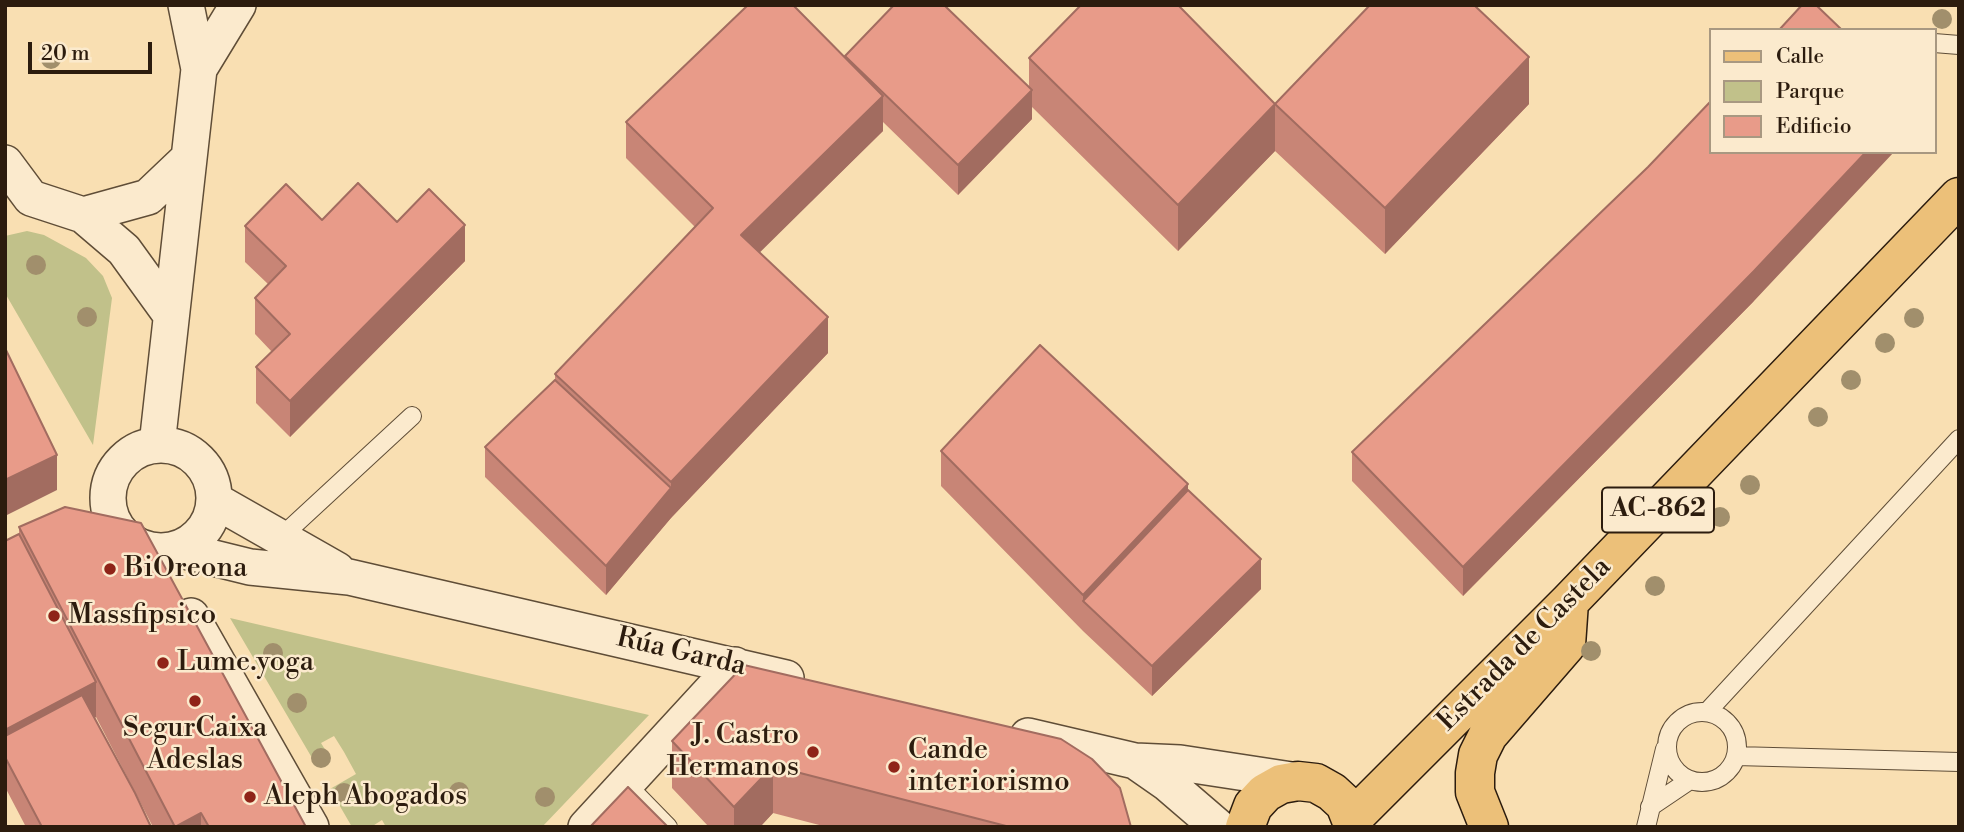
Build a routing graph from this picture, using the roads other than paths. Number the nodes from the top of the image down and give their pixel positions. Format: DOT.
graph roads {
  1 [pos="186,5"];
  2 [pos="239,5"];
  3 [pos="1936,43"];
  4 [pos="1959,45"];
  5 [pos="199,69"];
  6 [pos="189,158"];
  7 [pos="5,163"];
  8 [pos="148,197"];
  9 [pos="1959,197"];
  10 [pos="18,201"];
  11 [pos="83,215"];
  12 [pos="171,315"];
  13 [pos="412,416"];
  14 [pos="1959,439"];
  15 [pos="157,445"];
  16 [pos="214,500"];
  17 [pos="280,538"];
  18 [pos="166,550"];
  19 [pos="349,578"];
  20 [pos="1569,602"];
  21 [pos="735,665"];
  22 [pos="812,684"];
  23 [pos="1707,712"];
  24 [pos="1003,730"];
  25 [pos="1667,744"];
  26 [pos="1736,756"];
  27 [pos="1135,761"];
  28 [pos="1959,762"];
  29 [pos="1690,780"];
  30 [pos="1298,781"];
  31 [pos="619,797"];
  32 [pos="1650,807"];
  33 [pos="1353,823"];
  34 [pos="310,827"];
  35 [pos="586,827"];
  36 [pos="668,827"];
  37 [pos="1218,827"];
  38 [pos="1245,827"];
  39 [pos="1489,827"];
  40 [pos="1646,827"];
  1 -- 5 [label="street"];
  2 -- 5 [label="street"];
  3 -- 4 [label="lane"];
  5 -- 6 [label="street"];
  6 -- 8 [label="street"];
  6 -- 12 [label="street"];
  7 -- 10 [label="street"];
  8 -- 11 [label="street"];
  8 -- 12 [label="street"];
  9 -- 20 [label="main road, Estrada de Castela / AC-862"];
  10 -- 11 [label="street"];
  11 -- 12 [label="street"];
  12 -- 15 [label="street"];
  13 -- 17 [label="lane"];
  14 -- 23 [label="lane"];
  15 -- 16 [label="street"];
  15 -- 18 [label="street"];
  16 -- 17 [label="street, Rúa Garda"];
  16 -- 18 [label="street"];
  17 -- 19 [label="street, Rúa Garda"];
  18 -- 19 [label="street, Rúa Garda"];
  18 -- 34 [label="street"];
  19 -- 21 [label="street, Rúa Garda"];
  20 -- 33 [label="main road, Estrada de Castela / AC-862"];
  20 -- 39 [label="main road"];
  21 -- 22 [label="street, Rúa Garda"];
  21 -- 31 [label="street"];
  23 -- 25 [label="lane"];
  23 -- 26 [label="lane"];
  24 -- 27 [label="street"];
  25 -- 29 [label="lane"];
  25 -- 32 [label="lane"];
  26 -- 28 [label="lane"];
  26 -- 29 [label="lane"];
  27 -- 30 [label="street"];
  27 -- 37 [label="street"];
  29 -- 32 [label="lane"];
  30 -- 33 [label="main road"];
  30 -- 38 [label="main road"];
  31 -- 35 [label="street"];
  31 -- 36 [label="lane"];
  32 -- 40 [label="lane"];
}
